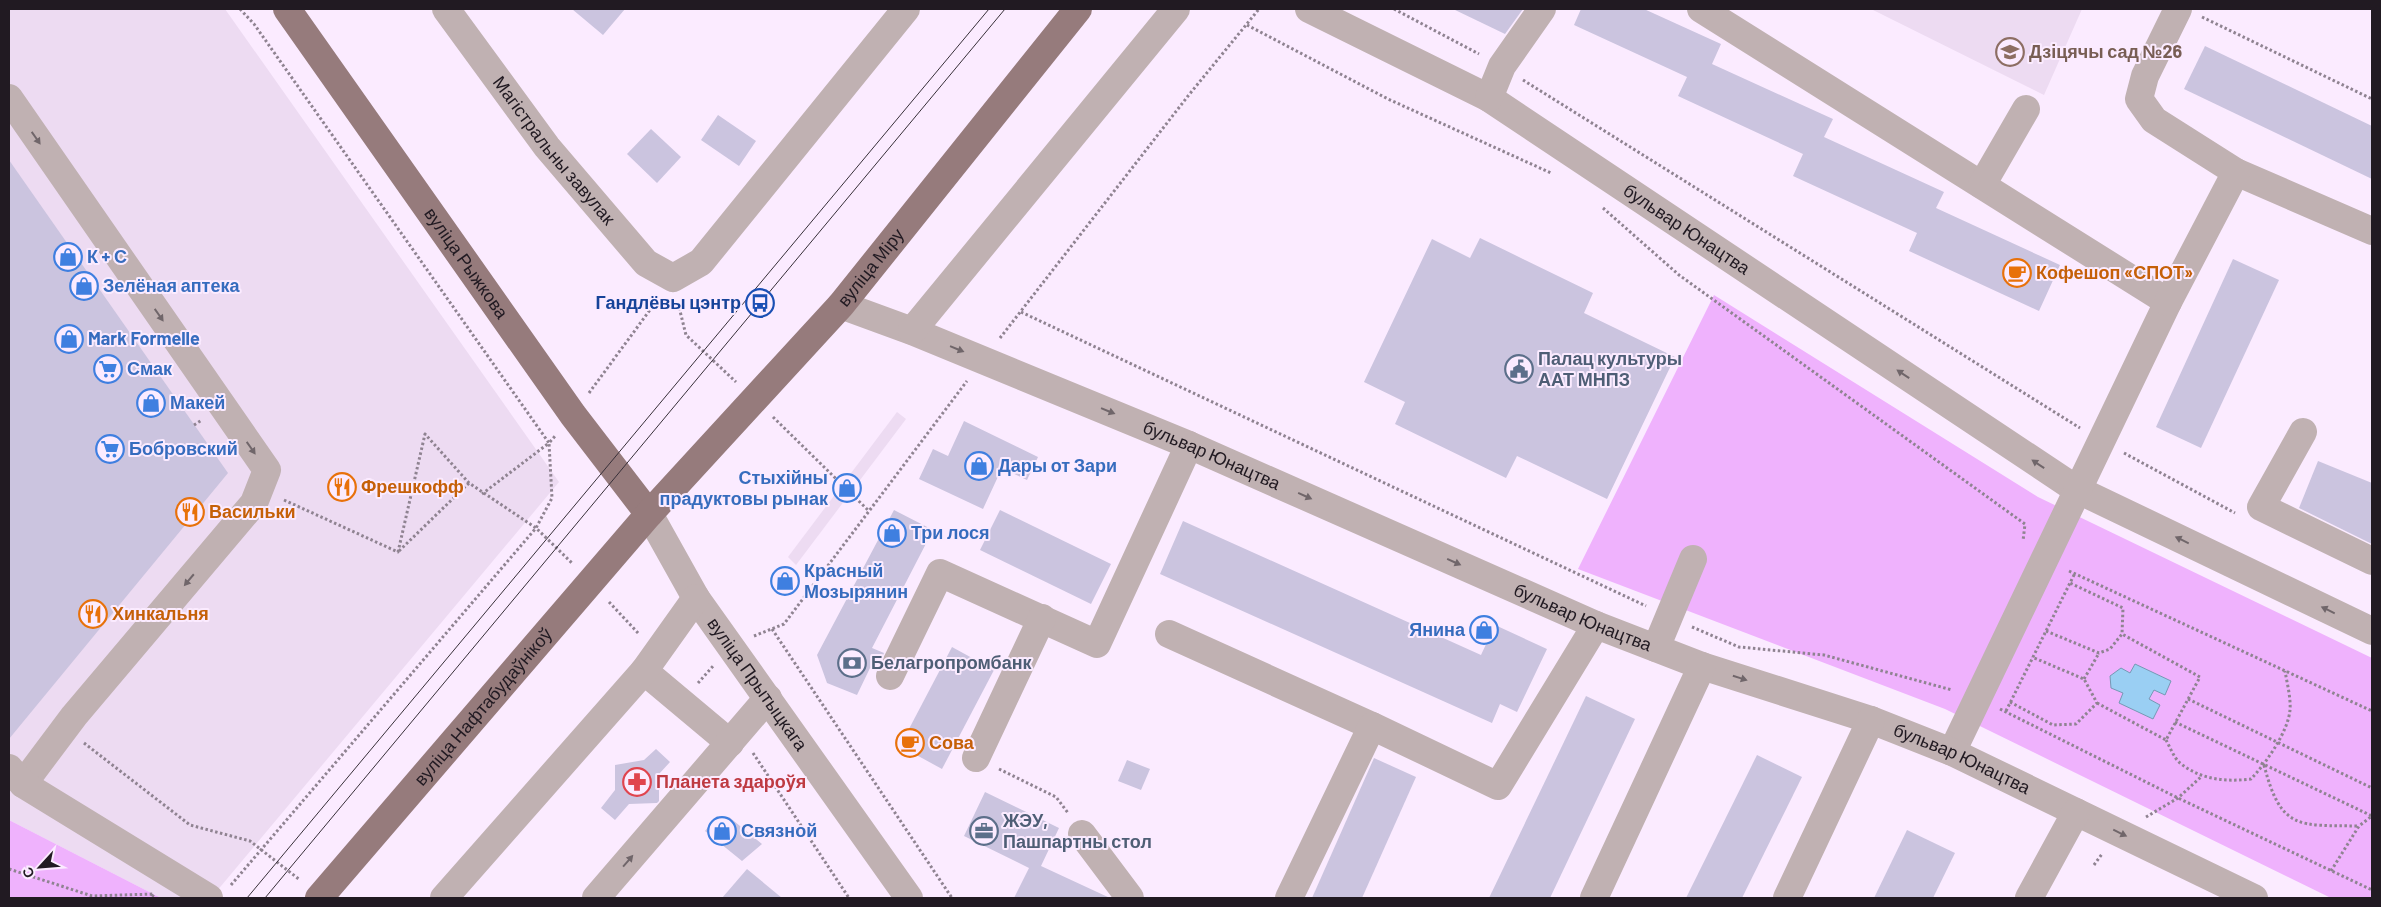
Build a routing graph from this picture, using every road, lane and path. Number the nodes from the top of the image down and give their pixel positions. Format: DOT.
graph roads {
  1 [pos="240,9"];
  2 [pos="287,9"];
  3 [pos="446,9"];
  4 [pos="906,9"];
  5 [pos="1078,9"];
  6 [pos="1176,9"];
  7 [pos="1259,9"];
  8 [pos="1309,9"];
  9 [pos="1394,9"];
  10 [pos="1542,9"];
  11 [pos="1701,9"];
  12 [pos="2186,11"];
  13 [pos="1247,25"];
  14 [pos="1502,66"];
  15 [pos="9,98"];
  16 [pos="1488,98"];
  17 [pos="2372,99"];
  18 [pos="2026,110"];
  19 [pos="2236,172"];
  20 [pos="1560,177"];
  21 [pos="1982,185"];
  22 [pos="1600,205"];
  23 [pos="2372,231"];
  24 [pos="2168,302"];
  25 [pos="841,305"];
  26 [pos="1021,312"];
  27 [pos="912,331"];
  28 [pos="983,360"];
  29 [pos="2303,432"];
  30 [pos="2102,441"];
  31 [pos="1189,445"];
  32 [pos="469,483"];
  33 [pos="259,489"];
  34 [pos="2076,489"];
  35 [pos="482,494"];
  36 [pos="649,514"];
  37 [pos="2242,517"];
  38 [pos="536,528"];
  39 [pos="398,552"];
  40 [pos="1693,559"];
  41 [pos="2372,561"];
  42 [pos="2043,562"];
  43 [pos="2075,573"];
  44 [pos="591,583"];
  45 [pos="2070,583"];
  46 [pos="696,598"];
  47 [pos="1668,617"];
  48 [pos="1042,618"];
  49 [pos="1596,625"];
  50 [pos="772,629"];
  51 [pos="2046,631"];
  52 [pos="2372,631"];
  53 [pos="1169,634"];
  54 [pos="2122,634"];
  55 [pos="731,646"];
  56 [pos="1656,648"];
  57 [pos="2099,653"];
  58 [pos="2032,658"];
  59 [pos="650,662"];
  60 [pos="1702,666"];
  61 [pos="2285,670"];
  62 [pos="890,676"];
  63 [pos="2084,679"];
  64 [pos="693,688"];
  65 [pos="768,698"];
  66 [pos="2188,699"];
  67 [pos="1977,700"];
  68 [pos="2010,702"];
  69 [pos="2097,703"];
  70 [pos="2006,711"];
  71 [pos="2372,711"];
  72 [pos="1871,720"];
  73 [pos="2175,722"];
  74 [pos="1372,726"];
  75 [pos="65,728"];
  76 [pos="734,737"];
  77 [pos="2166,740"];
  78 [pos="2278,742"];
  79 [pos="1952,752"];
  80 [pos="976,758"];
  81 [pos="2264,764"];
  82 [pos="16,776"];
  83 [pos="2372,788"];
  84 [pos="2076,812"];
  85 [pos="2372,816"];
  86 [pos="2359,826"];
  87 [pos="1082,834"];
  88 [pos="262,850"];
  89 [pos="9,869"];
  90 [pos="2331,871"];
  91 [pos="2372,890"];
  92 [pos="217,895"];
  93 [pos="320,897"];
  94 [pos="151,898"];
  95 [pos="444,898"];
  96 [pos="596,898"];
  97 [pos="849,898"];
  98 [pos="909,898"];
  99 [pos="952,898"];
  100 [pos="1130,898"];
  101 [pos="1289,898"];
  102 [pos="1594,898"];
  103 [pos="1787,898"];
  104 [pos="2030,898"];
  105 [pos="2254,898"];
  1 -- 35 [label="path"];
  2 -- 36 [label="main road, вуліца Рыжкова"];
  3 -- 4 [label="street, Магістральны завулак"];
  5 -- 25 [label="main road, вуліца Міру"];
  6 -- 27 [label="street"];
  7 -- 13 [label="path"];
  8 -- 16 [label="street, бульвар Юнацтва"];
  9 -- 14 [label="path"];
  10 -- 14 [label="street"];
  11 -- 21 [label="street"];
  12 -- 17 [label="path"];
  12 -- 19 [label="street"];
  13 -- 20 [label="path"];
  13 -- 26 [label="path"];
  14 -- 16 [label="street"];
  14 -- 30 [label="path"];
  15 -- 33 [label="street, one-way"];
  34 -- 16 [label="street, бульвар Юнацтва, one-way"];
  18 -- 21 [label="street"];
  19 -- 23 [label="street"];
  19 -- 24 [label="street"];
  21 -- 24 [label="street"];
  22 -- 42 [label="path"];
  24 -- 30 [label="street"];
  25 -- 27 [label="street, бульвар Юнацтва"];
  25 -- 36 [label="main road, вуліца Міру"];
  26 -- 28 [label="path"];
  26 -- 47 [label="path"];
  27 -- 28 [label="street, бульвар Юнацтва, one-way"];
  28 -- 31 [label="street, бульвар Юнацтва, one-way"];
  28 -- 50 [label="path"];
  29 -- 41 [label="street"];
  30 -- 34 [label="street"];
  30 -- 37 [label="path"];
  31 -- 48 [label="street"];
  31 -- 49 [label="street, бульвар Юнацтва, one-way"];
  32 -- 35 [label="path"];
  32 -- 39 [label="path"];
  32 -- 39 [label="path"];
  33 -- 39 [label="path"];
  33 -- 75 [label="street, one-way"];
  34 -- 42 [label="street"];
  52 -- 34 [label="street, бульвар Юнацтва, one-way"];
  35 -- 38 [label="path"];
  36 -- 44 [label="main road, вуліца Нафтабудаўнікоў"];
  36 -- 46 [label="street, вуліца Прытыцкага"];
  38 -- 44 [label="path"];
  38 -- 88 [label="path"];
  40 -- 47 [label="street"];
  42 -- 43 [label="path"];
  42 -- 67 [label="street"];
  43 -- 45 [label="path"];
  43 -- 61 [label="path"];
  44 -- 59 [label="path"];
  44 -- 93 [label="main road, вуліца Нафтабудаўнікоў"];
  45 -- 51 [label="path"];
  45 -- 54 [label="path"];
  46 -- 55 [label="street, вуліца Прытыцкага"];
  46 -- 59 [label="street"];
  47 -- 56 [label="street"];
  47 -- 67 [label="path"];
  48 -- 62 [label="street"];
  48 -- 80 [label="street"];
  49 -- 56 [label="street, бульвар Юнацтва"];
  49 -- 74 [label="street"];
  50 -- 55 [label="path"];
  50 -- 99 [label="path"];
  51 -- 57 [label="path"];
  51 -- 58 [label="path"];
  53 -- 74 [label="street"];
  54 -- 57 [label="path"];
  54 -- 66 [label="path"];
  55 -- 64 [label="path"];
  55 -- 65 [label="street, вуліца Прытыцкага"];
  56 -- 60 [label="street, бульвар Юнацтва"];
  57 -- 63 [label="path"];
  58 -- 63 [label="path"];
  58 -- 68 [label="path"];
  59 -- 76 [label="street"];
  59 -- 95 [label="street"];
  60 -- 72 [label="street, бульвар Юнацтва, one-way"];
  60 -- 102 [label="street"];
  61 -- 71 [label="path"];
  61 -- 78 [label="path"];
  63 -- 69 [label="path"];
  65 -- 76 [label="street"];
  65 -- 98 [label="street, вуліца Прытыцкага"];
  66 -- 73 [label="path"];
  66 -- 78 [label="path"];
  67 -- 70 [label="path"];
  67 -- 79 [label="street"];
  68 -- 69 [label="path"];
  68 -- 70 [label="path"];
  69 -- 77 [label="path"];
  70 -- 90 [label="path"];
  72 -- 79 [label="street, бульвар Юнацтва"];
  72 -- 103 [label="street"];
  73 -- 77 [label="path"];
  73 -- 81 [label="path"];
  74 -- 101 [label="street"];
  75 -- 82 [label="street"];
  75 -- 88 [label="path"];
  96 -- 76 [label="street, one-way"];
  76 -- 97 [label="path"];
  77 -- 81 [label="path"];
  78 -- 81 [label="path"];
  78 -- 83 [label="path"];
  79 -- 84 [label="street, бульвар Юнацтва"];
  80 -- 87 [label="path"];
  81 -- 85 [label="path"];
  81 -- 86 [label="path"];
  82 -- 92 [label="street"];
  84 -- 104 [label="street"];
  84 -- 105 [label="street, бульвар Юнацтва, one-way"];
  85 -- 86 [label="path"];
  86 -- 90 [label="path"];
  87 -- 100 [label="street"];
  88 -- 92 [label="path"];
  88 -- 93 [label="path"];
  89 -- 94 [label="path"];
  90 -- 91 [label="path"];
}
